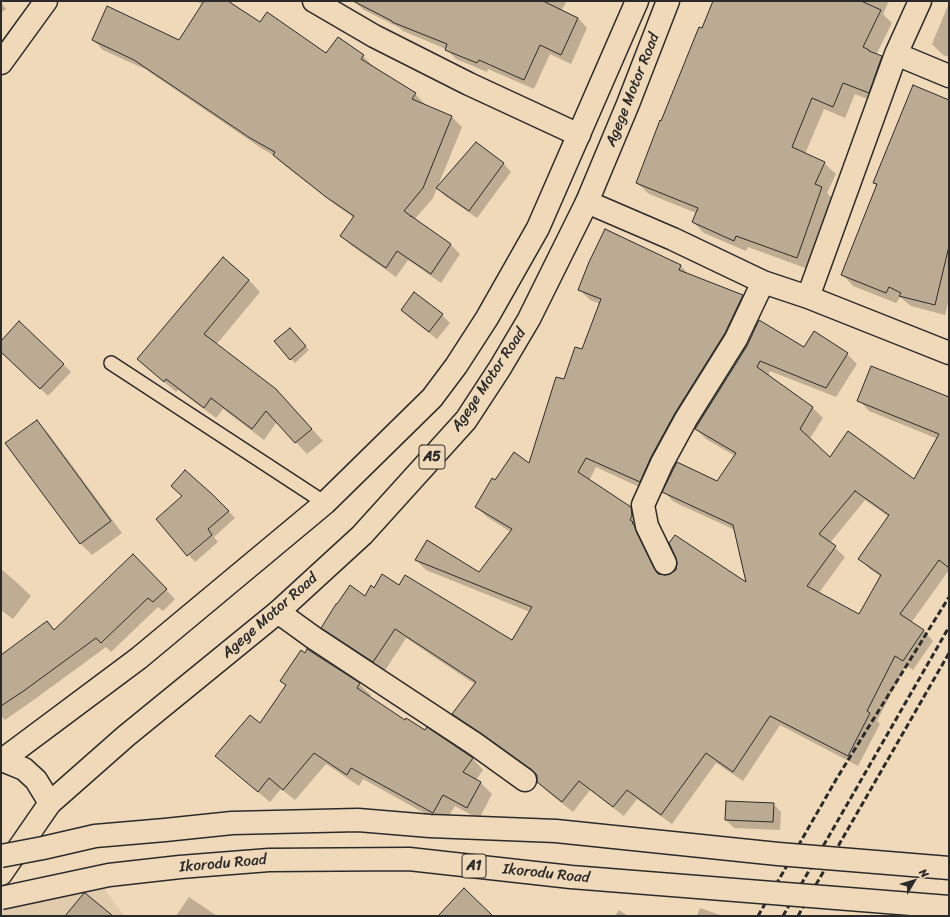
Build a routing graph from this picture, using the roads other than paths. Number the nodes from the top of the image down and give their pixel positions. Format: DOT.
graph roads {
  1 [pos="46,1"];
  2 [pos="314,1"];
  3 [pos="637,1"];
  4 [pos="668,1"];
  5 [pos="920,1"];
  6 [pos="896,54"];
  7 [pos="1,63"];
  8 [pos="949,76"];
  9 [pos="579,136"];
  10 [pos="587,202"];
  11 [pos="763,282"];
  12 [pos="808,297"];
  13 [pos="949,352"];
  14 [pos="111,363"];
  15 [pos="325,503"];
  16 [pos="665,563"];
  17 [pos="278,612"];
  18 [pos="1,761"];
  19 [pos="525,780"];
  20 [pos="50,803"];
  21 [pos="1,856"];
  22 [pos="949,868"];
  23 [pos="1,874"];
  24 [pos="1,898"];
  25 [pos="949,907"];
  1 -- 7 [label="main road"];
  2 -- 9 [label="main road"];
  3 -- 9 [label="main road, Agege Motor Road"];
  4 -- 10 [label="main road, Agege Motor Road / A5"];
  5 -- 6 [label="main road"];
  6 -- 8 [label="main road"];
  6 -- 12 [label="main road"];
  9 -- 15 [label="main road, Agege Motor Road"];
  10 -- 11 [label="main road"];
  10 -- 17 [label="main road, Agege Motor Road / A5"];
  11 -- 12 [label="main road"];
  11 -- 16 [label="main road"];
  12 -- 13 [label="main road"];
  14 -- 15 [label="lane"];
  15 -- 18 [label="main road, Agege Motor Road"];
  17 -- 19 [label="main road"];
  17 -- 20 [label="main road, Agege Motor Road / A5"];
  18 -- 20 [label="main road"];
  20 -- 23 [label="main road, Agege Motor Road"];
  21 -- 22 [label="main road, bridge"];
  24 -- 25 [label="main road, Ikorodu Road / A1, bridge"];
}
